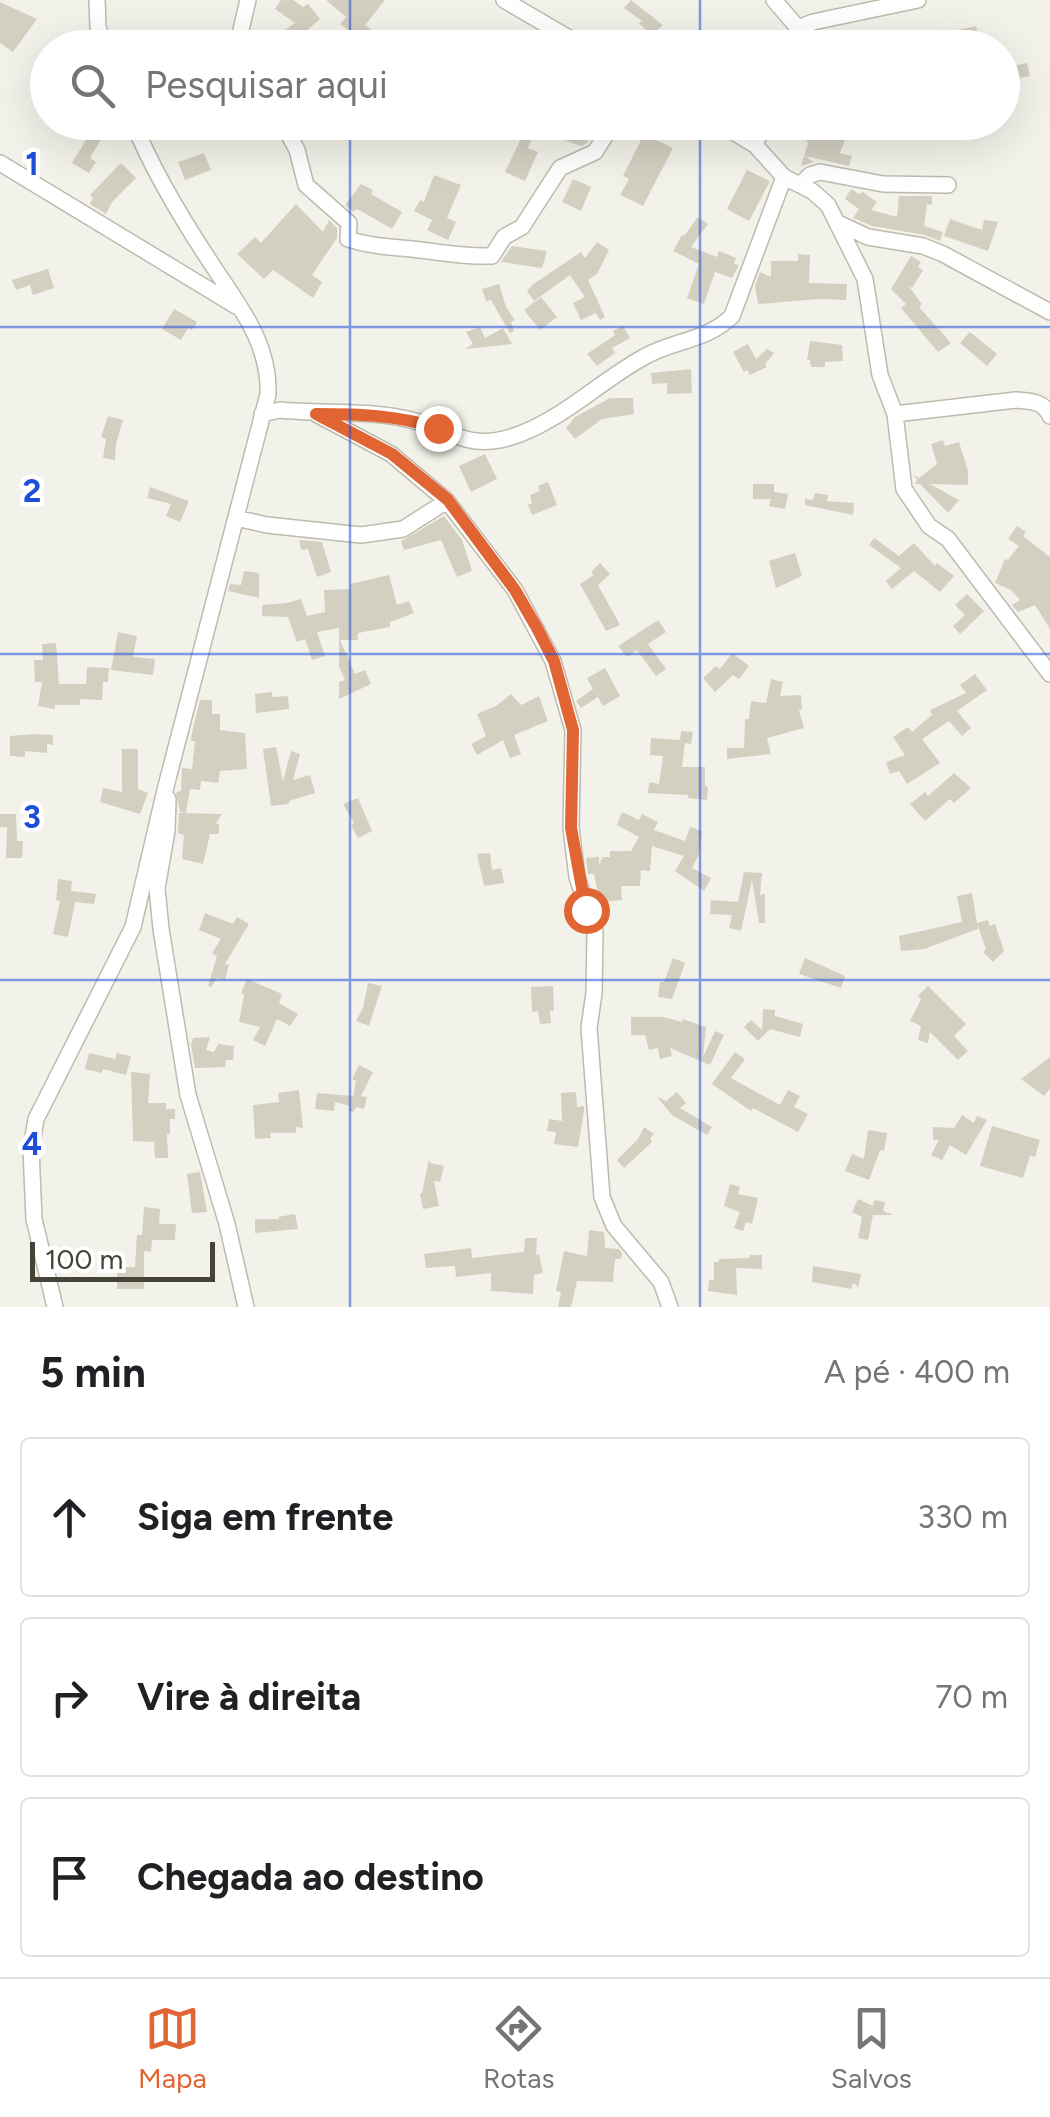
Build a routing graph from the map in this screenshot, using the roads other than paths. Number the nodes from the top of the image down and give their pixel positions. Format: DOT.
graph roads {
  1 [pos="97,0"];
  2 [pos="248,0"];
  3 [pos="504,0"];
  4 [pos="774,0"];
  5 [pos="918,0"];
  6 [pos="798,28"];
  7 [pos="99,30"];
  8 [pos="241,30"];
  9 [pos="555,30"];
  10 [pos="141,140"];
  11 [pos="292,140"];
  12 [pos="603,140"];
  13 [pos="748,140"];
  14 [pos="758,140"];
  15 [pos="756,145"];
  16 [pos="0,164"];
  17 [pos="784,177"];
  18 [pos="800,185"];
  19 [pos="948,185"];
  20 [pos="838,223"];
  21 [pos="244,311"];
  22 [pos="1050,312"];
  23 [pos="1043,397"];
  24 [pos="262,414"];
  25 [pos="316,414"];
  26 [pos="895,414"];
  27 [pos="1050,416"];
  28 [pos="448,500"];
  29 [pos="236,518"];
  30 [pos="1050,674"];
  31 [pos="164,790"];
  32 [pos="55,1307"];
  33 [pos="246,1307"];
  34 [pos="670,1307"];
  1 -- 7 [label="street"];
  2 -- 8 [label="street"];
  3 -- 9 [label="street"];
  4 -- 6 [label="street"];
  5 -- 6 [label="street"];
  10 -- 21 [label="street"];
  11 -- 12 [label="street"];
  13 -- 15 [label="street"];
  14 -- 15 [label="street"];
  15 -- 17 [label="street"];
  16 -- 21 [label="street"];
  17 -- 18 [label="street"];
  17 -- 25 [label="street"];
  18 -- 19 [label="street"];
  18 -- 20 [label="street"];
  20 -- 22 [label="street"];
  20 -- 26 [label="street"];
  21 -- 24 [label="street"];
  23 -- 26 [label="street"];
  23 -- 27 [label="street"];
  24 -- 25 [label="street"];
  24 -- 29 [label="street"];
  25 -- 28 [label="street"];
  26 -- 30 [label="street"];
  28 -- 29 [label="street"];
  28 -- 34 [label="street"];
  29 -- 31 [label="street"];
  31 -- 32 [label="street"];
  31 -- 33 [label="street"];
}
